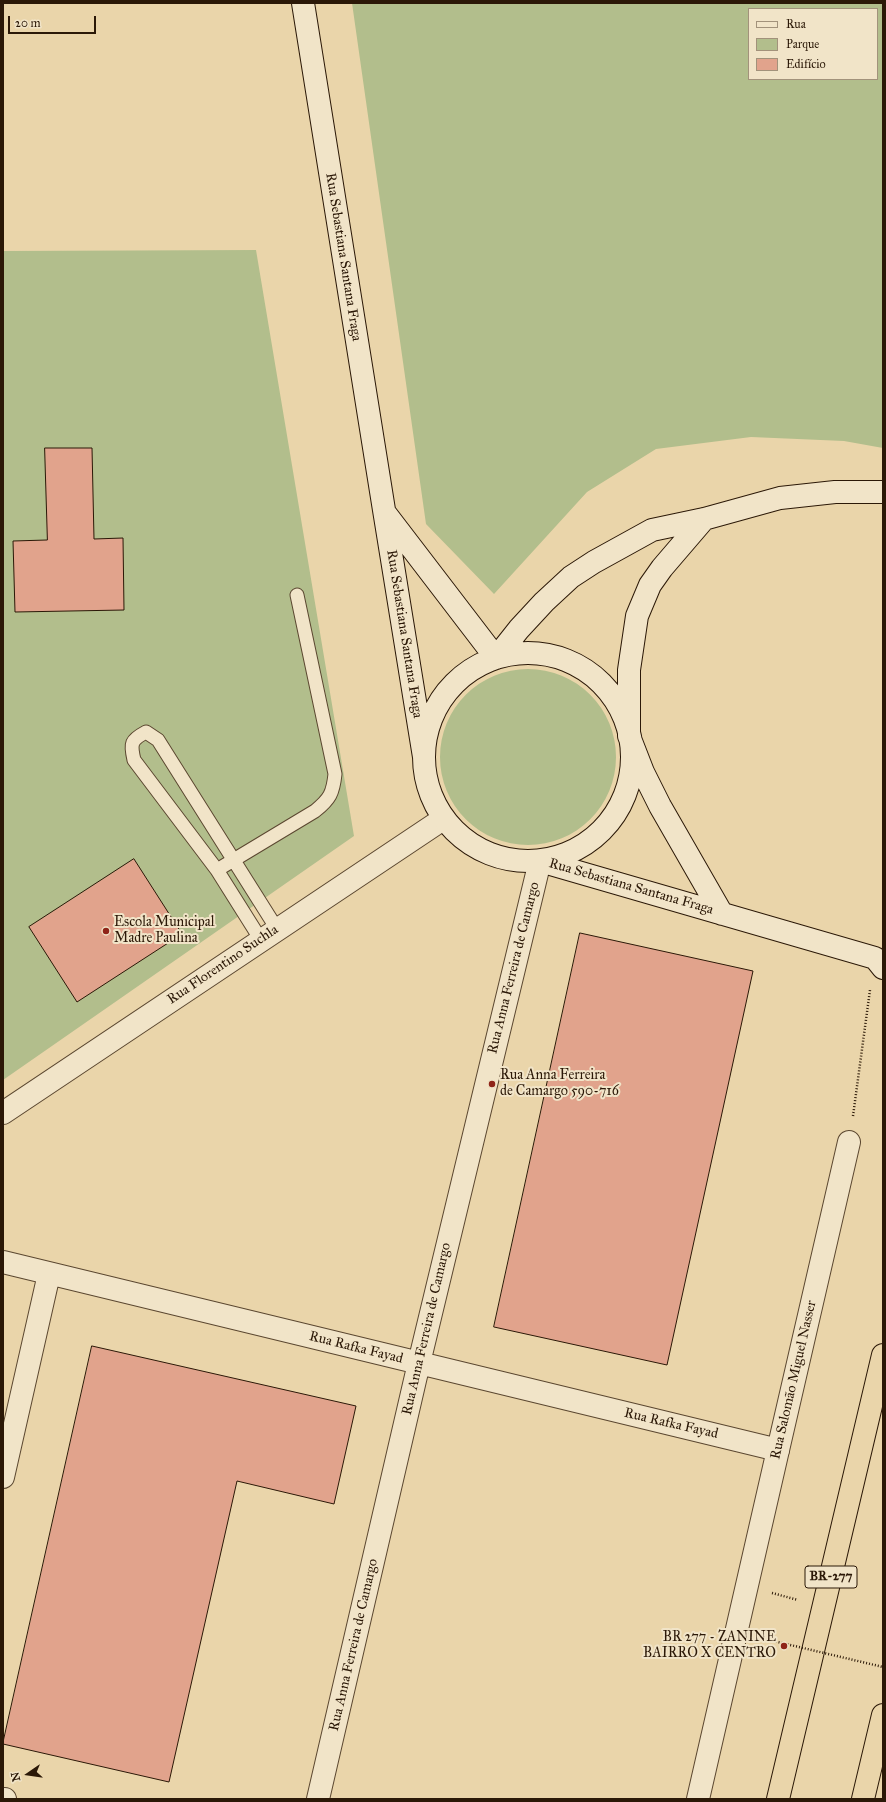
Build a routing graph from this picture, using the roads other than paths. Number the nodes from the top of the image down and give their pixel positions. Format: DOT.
graph roads {
  1 [pos="303,3"];
  2 [pos="883,492"];
  3 [pos="384,510"];
  4 [pos="704,518"];
  5 [pos="297,595"];
  6 [pos="496,658"];
  7 [pos="629,736"];
  8 [pos="424,757"];
  9 [pos="443,819"];
  10 [pos="234,859"];
  11 [pos="540,861"];
  12 [pos="217,870"];
  13 [pos="722,914"];
  14 [pos="269,934"];
  15 [pos="880,960"];
  16 [pos="3,1113"];
  17 [pos="849,1142"];
  18 [pos="3,1262"];
  19 [pos="49,1274"];
  20 [pos="883,1355"];
  21 [pos="419,1363"];
  22 [pos="778,1450"];
  23 [pos="3,1477"];
  24 [pos="883,1714"];
  25 [pos="318,1799"];
  26 [pos="698,1799"];
  27 [pos="778,1799"];
  28 [pos="863,1799"];
  1 -- 3 [label="street, Rua Sebastiana Santana Fraga"];
  2 -- 4 [label="street"];
  3 -- 6 [label="street, Rua Sebastiana Santana Fraga"];
  3 -- 8 [label="street, Rua Sebastiana Santana Fraga"];
  4 -- 6 [label="street"];
  4 -- 7 [label="street"];
  5 -- 10 [label="lane"];
  6 -- 7 [label="street"];
  6 -- 8 [label="street"];
  7 -- 11 [label="street"];
  7 -- 13 [label="street, Rua Sebastiana Santana Fraga"];
  8 -- 9 [label="street"];
  9 -- 11 [label="street"];
  9 -- 14 [label="street, Rua Florentino Suchla"];
  10 -- 12 [label="lane"];
  10 -- 12 [label="lane"];
  10 -- 14 [label="lane"];
  11 -- 13 [label="street, Rua Sebastiana Santana Fraga"];
  11 -- 21 [label="street, Rua Anna Ferreira de Camargo"];
  12 -- 14 [label="lane"];
  13 -- 15 [label="street, Rua Sebastiana Santana Fraga"];
  14 -- 16 [label="street, Rua Florentino Suchla"];
  17 -- 22 [label="street, Rua Salomão Miguel Nasser"];
  18 -- 19 [label="street, Rua Rafka Fayad"];
  19 -- 21 [label="street, Rua Rafka Fayad"];
  19 -- 23 [label="street"];
  20 -- 27 [label="highway, BR-277"];
  21 -- 22 [label="street, Rua Rafka Fayad"];
  21 -- 25 [label="street, Rua Anna Ferreira de Camargo"];
  22 -- 26 [label="street, Rua Salomão Miguel Nasser"];
  24 -- 28 [label="highway"];
}
